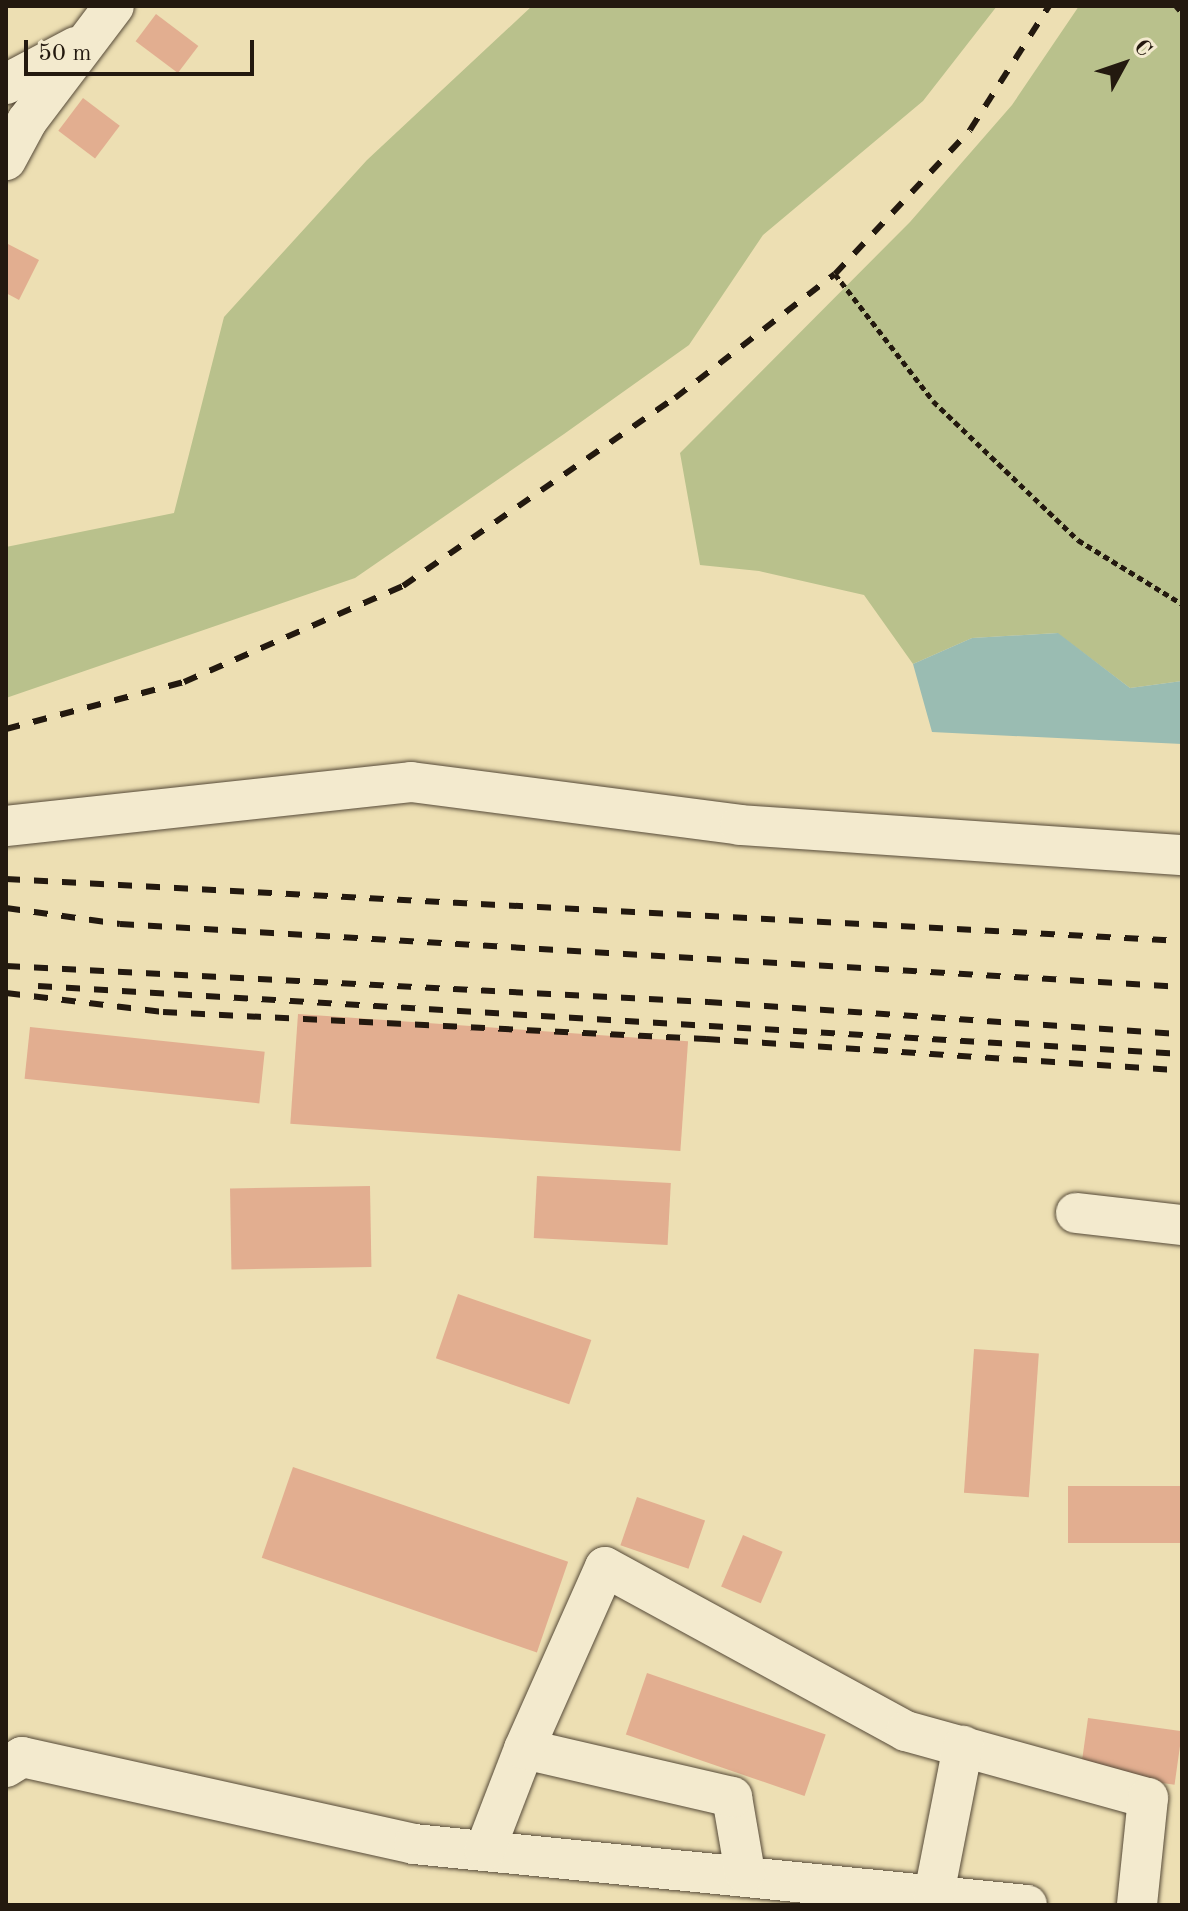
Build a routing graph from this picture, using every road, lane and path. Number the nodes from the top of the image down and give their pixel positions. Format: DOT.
graph roads {
  1 [pos="114,6"];
  2 [pos="1176,6"];
  3 [pos="1182,13"];
  4 [pos="90,39"];
  5 [pos="6,84"];
  6 [pos="6,160"];
  7 [pos="835,274"];
  8 [pos="1182,604"];
  9 [pos="6,826"];
  10 [pos="1182,855"];
  11 [pos="1076,1213"];
  12 [pos="1182,1225"];
  13 [pos="963,1746"];
  14 [pos="524,1749"];
  15 [pos="6,1767"];
  16 [pos="485,1850"];
  17 [pos="745,1873"];
  18 [pos="934,1894"];
  19 [pos="1027,1905"];
  20 [pos="1137,1905"];
  1 -- 4 [label="street"];
  2 -- 3 [label="path"];
  4 -- 5 [label="street"];
  4 -- 6 [label="street"];
  7 -- 8 [label="path"];
  9 -- 10 [label="street"];
  11 -- 12 [label="street"];
  13 -- 14 [label="street"];
  13 -- 18 [label="street"];
  13 -- 20 [label="street"];
  14 -- 16 [label="street"];
  14 -- 17 [label="street"];
  15 -- 16 [label="street"];
  16 -- 17 [label="street"];
  17 -- 18 [label="street"];
  18 -- 19 [label="street"];
}
